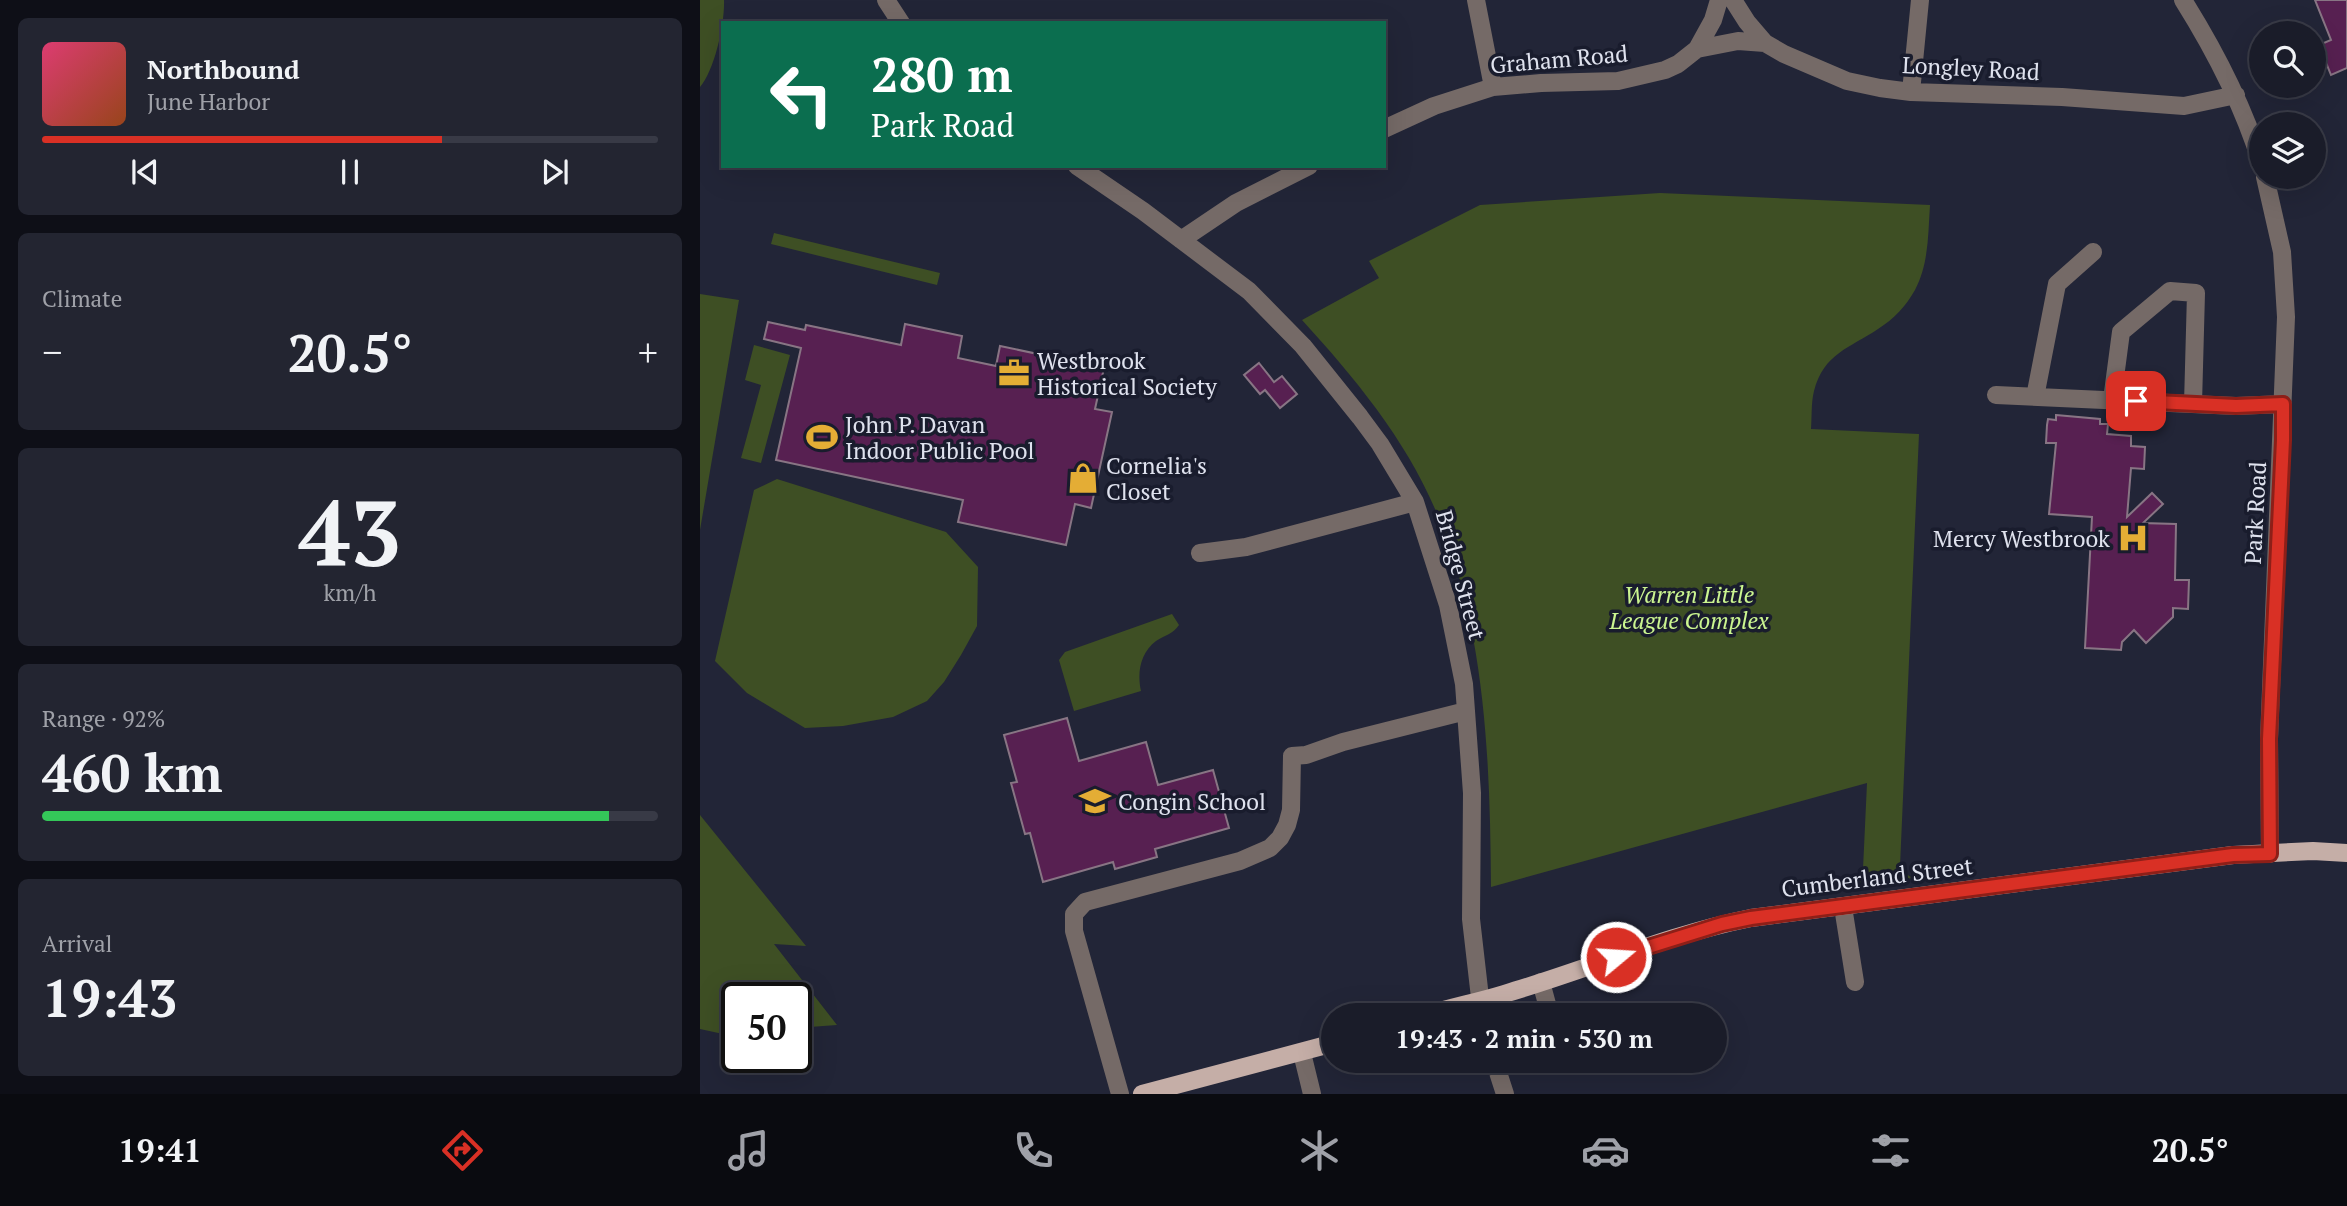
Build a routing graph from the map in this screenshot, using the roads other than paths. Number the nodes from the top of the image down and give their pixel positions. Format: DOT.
graph roads {
  1 [pos="886,0"];
  2 [pos="1476,0"];
  3 [pos="1719,0"];
  4 [pos="1733,0"];
  5 [pos="1920,0"];
  6 [pos="2183,0"];
  7 [pos="900,21"];
  8 [pos="1765,43"];
  9 [pos="1697,49"];
  10 [pos="1493,87"];
  11 [pos="1911,92"];
  12 [pos="2235,95"];
  13 [pos="1386,128"];
  14 [pos="2249,132"];
  15 [pos="1080,168"];
  16 [pos="1305,168"];
  17 [pos="2269,189"];
  18 [pos="1181,240"];
  19 [pos="2093,252"];
  20 [pos="1996,395"];
  21 [pos="2035,397"];
  22 [pos="2112,400"];
  23 [pos="2193,404"];
  24 [pos="2283,404"];
  25 [pos="1415,502"];
  26 [pos="1200,554"];
  27 [pos="1466,711"];
  28 [pos="2347,853"];
  29 [pos="2270,854"];
  30 [pos="1843,906"];
  31 [pos="1541,982"];
  32 [pos="1855,982"];
  33 [pos="1479,1003"];
  34 [pos="1492,1003"];
  35 [pos="1547,1003"];
  36 [pos="1321,1047"];
  37 [pos="1302,1053"];
  38 [pos="1498,1073"];
  39 [pos="1120,1094"];
  40 [pos="1142,1094"];
  41 [pos="1312,1094"];
  42 [pos="1506,1094"];
  1 -- 7 [label="street"];
  2 -- 10 [label="street"];
  3 -- 9 [label="street, Graham Road"];
  4 -- 8 [label="street, Longley Road"];
  5 -- 11 [label="street"];
  6 -- 12 [label="street"];
  8 -- 9 [label="street, Graham Road"];
  8 -- 11 [label="street, Longley Road"];
  9 -- 10 [label="street, Graham Road"];
  10 -- 13 [label="street, Graham Road"];
  11 -- 12 [label="street, Longley Road"];
  12 -- 14 [label="street"];
  15 -- 18 [label="street, Bridge Street"];
  16 -- 18 [label="street"];
  17 -- 24 [label="street, Park Road"];
  18 -- 25 [label="street, Bridge Street"];
  19 -- 21 [label="street"];
  20 -- 21 [label="street"];
  21 -- 22 [label="street"];
  22 -- 23 [label="street"];
  22 -- 23 [label="street"];
  23 -- 24 [label="street"];
  24 -- 29 [label="street, Park Road"];
  25 -- 26 [label="street"];
  25 -- 27 [label="street, Bridge Street"];
  27 -- 33 [label="street, Bridge Street"];
  27 -- 39 [label="street"];
  28 -- 29 [label="main road, Cumberland Street"];
  29 -- 30 [label="main road, Cumberland Street"];
  30 -- 31 [label="main road, Cumberland Street"];
  30 -- 32 [label="street"];
  31 -- 34 [label="main road, Cumberland Street"];
  31 -- 35 [label="street"];
  36 -- 37 [label="main road"];
  37 -- 40 [label="main road"];
  37 -- 41 [label="street"];
  38 -- 42 [label="street"];
}
